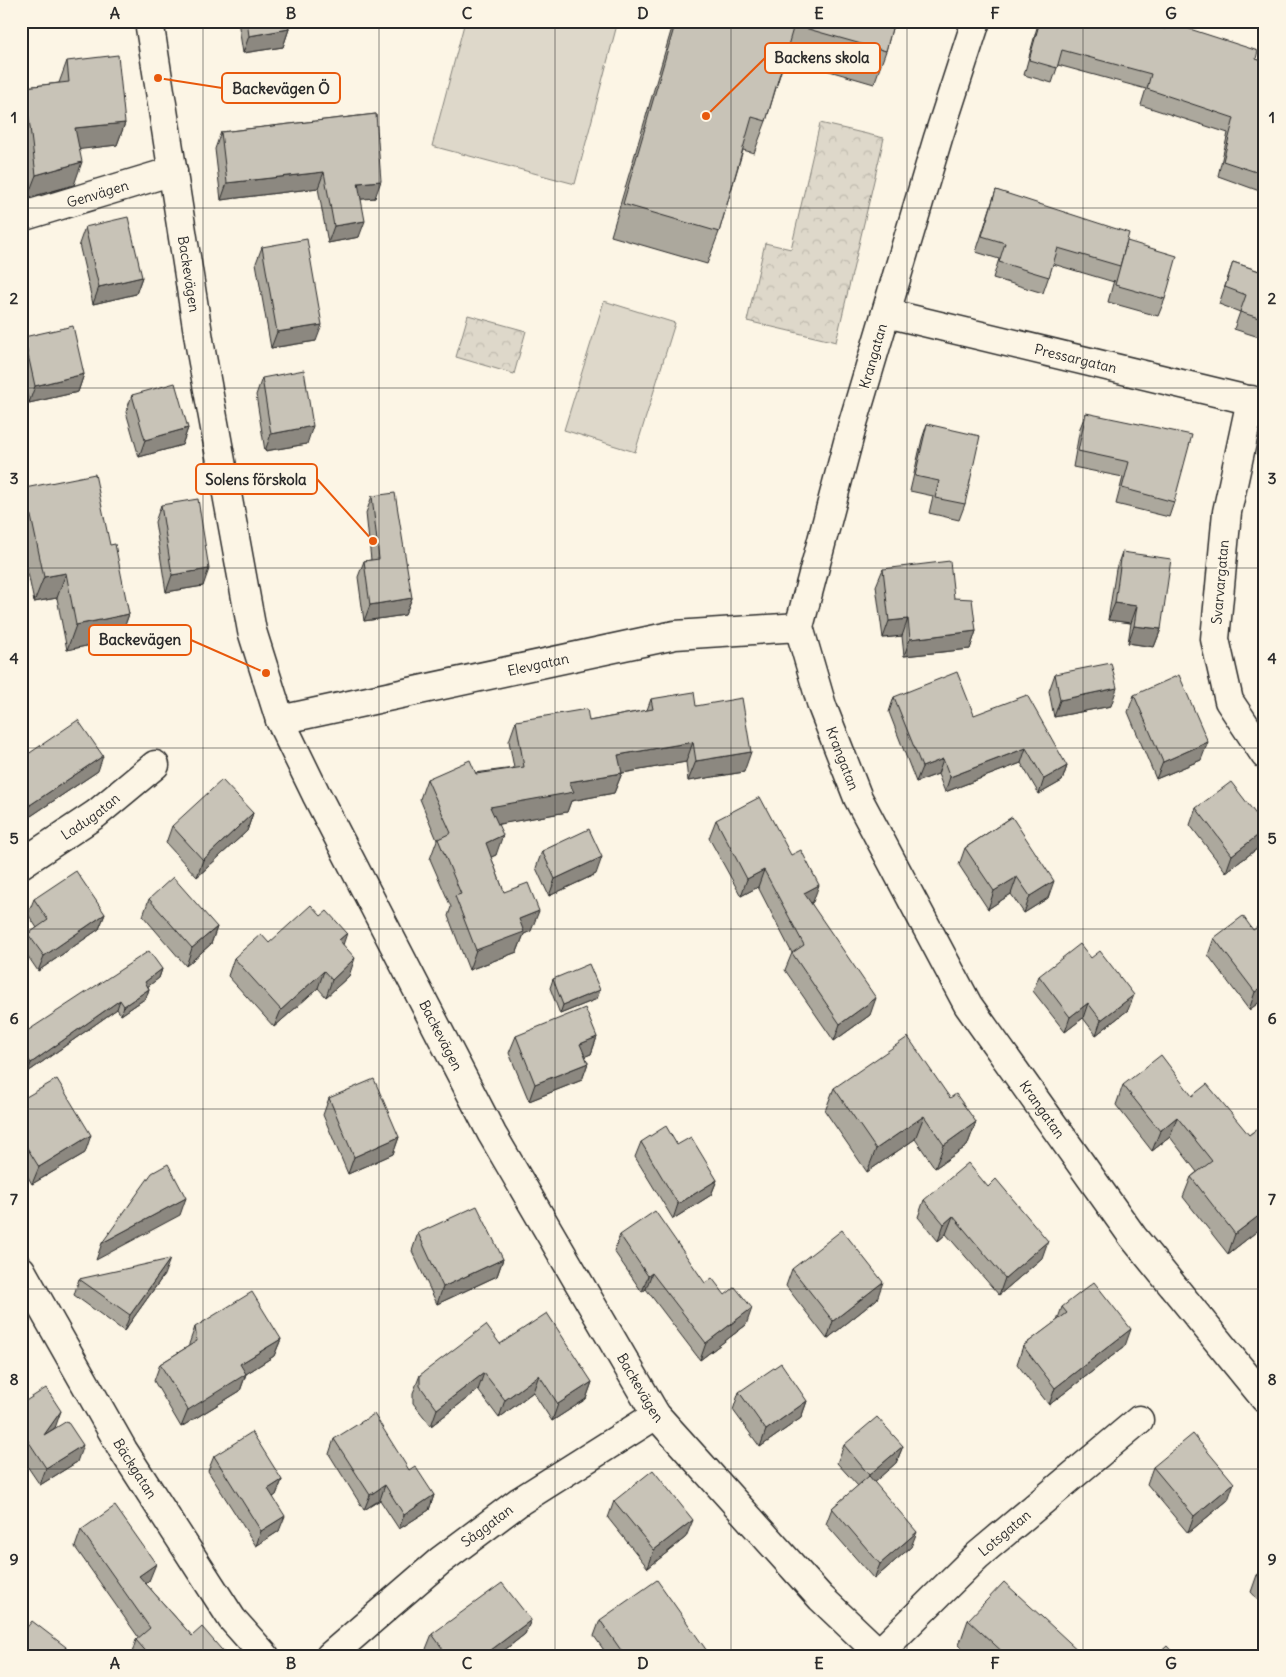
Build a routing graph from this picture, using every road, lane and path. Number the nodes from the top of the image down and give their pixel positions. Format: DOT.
graph roads {
  1 [pos="149,21"];
  2 [pos="976,21"];
  3 [pos="173,171"];
  4 [pos="21,217"];
  5 [pos="886,313"];
  6 [pos="1258,402"];
  7 [pos="799,628"];
  8 [pos="280,720"];
  9 [pos="1265,754"];
  10 [pos="155,764"];
  11 [pos="21,864"];
  12 [pos="21,1270"];
  13 [pos="1265,1399"];
  14 [pos="656,1414"];
  15 [pos="1139,1420"];
  16 [pos="879,1655"];
  17 [pos="265,1656"];
  18 [pos="330,1656"];
  1 -- 3 [label="street, Backevägen"];
  2 -- 5 [label="street, Krangatan"];
  3 -- 4 [label="street, Genvägen"];
  3 -- 8 [label="street, Backevägen"];
  5 -- 6 [label="street, Pressargatan"];
  5 -- 7 [label="street, Krangatan"];
  6 -- 9 [label="street, Svarvargatan"];
  7 -- 8 [label="street, Elevgatan"];
  7 -- 13 [label="street, Krangatan"];
  8 -- 14 [label="street, Backevägen"];
  10 -- 11 [label="street, Ladugatan"];
  12 -- 17 [label="street, Bäckgatan"];
  14 -- 16 [label="street, Backevägen"];
  14 -- 18 [label="street, Såggatan"];
  15 -- 16 [label="street, Lotsgatan"];
}
